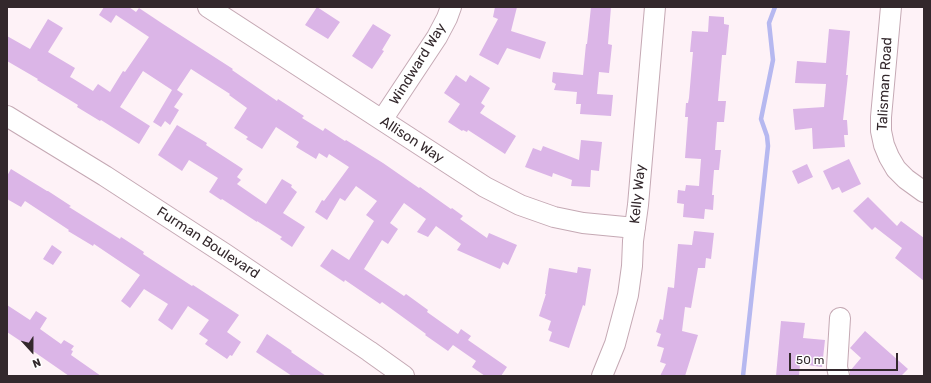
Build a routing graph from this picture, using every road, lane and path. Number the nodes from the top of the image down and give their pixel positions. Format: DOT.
graph roads {
  1 [pos="208,7"];
  2 [pos="451,7"];
  3 [pos="655,7"];
  4 [pos="890,7"];
  5 [pos="7,116"];
  6 [pos="382,120"];
  7 [pos="924,192"];
  8 [pos="635,228"];
  9 [pos="840,318"];
  10 [pos="404,376"];
  11 [pos="602,376"];
  12 [pos="839,376"];
  1 -- 6 [label="street, Allison Way"];
  2 -- 6 [label="street, Windward Way"];
  3 -- 8 [label="street, Kelly Way"];
  4 -- 7 [label="street, Talisman Road"];
  5 -- 10 [label="street, Furman Boulevard"];
  6 -- 8 [label="street, Allison Way"];
  8 -- 11 [label="street, Kelly Way"];
  9 -- 12 [label="street"];
}
